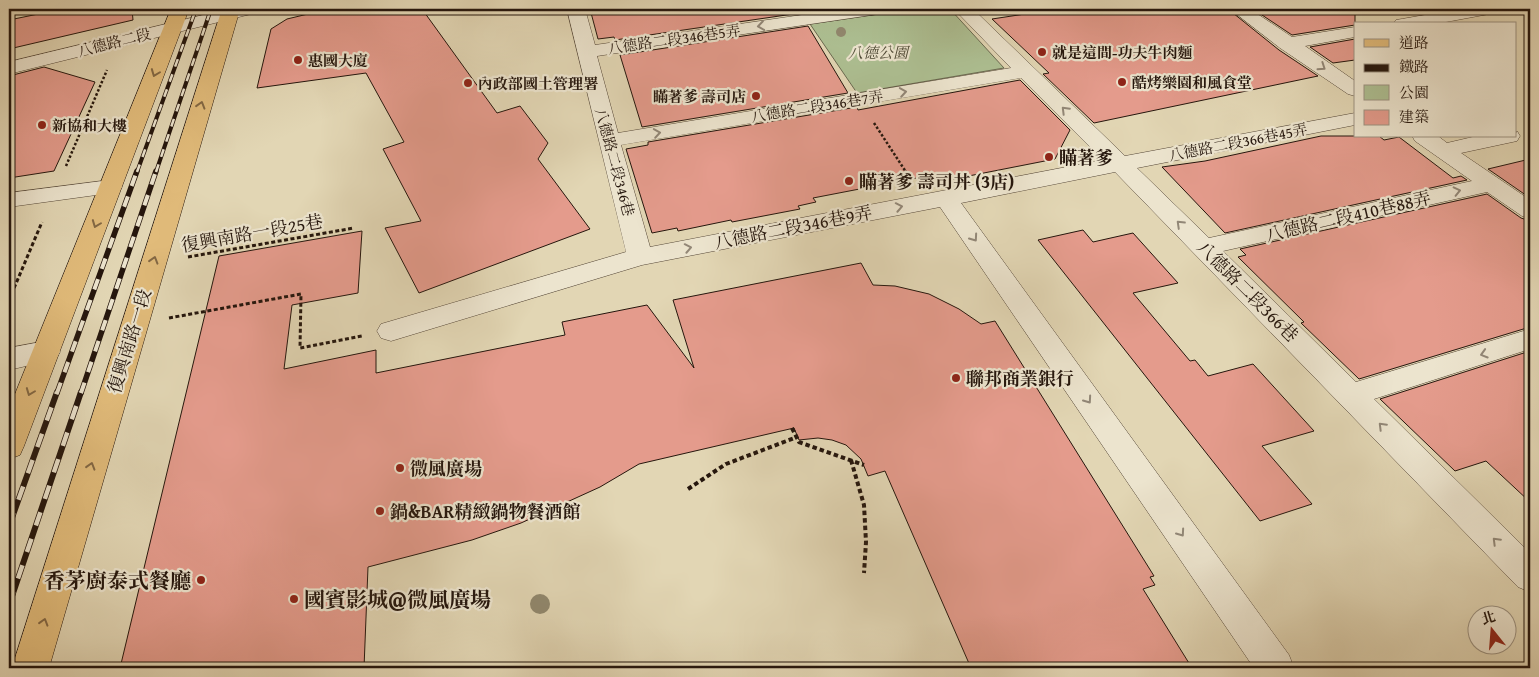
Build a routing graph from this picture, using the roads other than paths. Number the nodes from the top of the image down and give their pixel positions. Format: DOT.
graph roads {
  1 [pos="576,9"];
  2 [pos="878,9"];
  3 [pos="963,9"];
  4 [pos="1239,9"];
  5 [pos="1489,9"];
  6 [pos="237,10"];
  7 [pos="176,18"];
  8 [pos="1414,22"];
  9 [pos="1354,32"];
  10 [pos="1287,44"];
  11 [pos="588,52"];
  12 [pos="9,68"];
  13 [pos="1026,71"];
  14 [pos="1354,89"];
  15 [pos="1354,119"];
  16 [pos="1530,132"];
  17 [pos="1516,135"];
  18 [pos="1426,138"];
  19 [pos="1500,138"];
  20 [pos="609,141"];
  21 [pos="1443,150"];
  22 [pos="1121,166"];
  23 [pos="1491,184"];
  24 [pos="110,187"];
  25 [pos="9,200"];
  26 [pos="936,200"];
  27 [pos="1530,211"];
  28 [pos="1204,248"];
  29 [pos="640,257"];
  30 [pos="391,331"];
  31 [pos="1530,339"];
  32 [pos="46,352"];
  33 [pos="9,359"];
  34 [pos="1350,395"];
  35 [pos="9,446"];
  36 [pos="1530,576"];
  37 [pos="30,668"];
  38 [pos="1276,668"];
  1 -- 11 [label="street, 八德路二段346巷"];
  2 -- 11 [label="street, 八德路二段346巷5弄, one-way"];
  3 -- 13 [label="street, 八德路二段366巷"];
  4 -- 10 [label="street"];
  5 -- 8 [label="street"];
  6 -- 7 [label="street, 八德路二段"];
  37 -- 6 [label="main road, 復興南路一段, one-way"];
  7 -- 12 [label="street, 八德路二段"];
  7 -- 24 [label="main road, one-way"];
  9 -- 10 [label="street"];
  10 -- 14 [label="street, one-way"];
  11 -- 20 [label="street, 八德路二段346巷"];
  20 -- 13 [label="street, 八德路二段346巷7弄, one-way"];
  22 -- 13 [label="street, 八德路二段366巷, one-way"];
  15 -- 22 [label="street, 八德路二段366巷45弄"];
  16 -- 17 [label="street"];
  18 -- 21 [label="street"];
  19 -- 21 [label="street"];
  20 -- 29 [label="street, 八德路二段346巷"];
  21 -- 23 [label="street"];
  22 -- 26 [label="street, 八德路二段366巷45弄"];
  28 -- 22 [label="street, 八德路二段366巷, one-way"];
  23 -- 27 [label="street"];
  28 -- 23 [label="street, 八德路二段410巷88弄, one-way"];
  24 -- 25 [label="street"];
  24 -- 32 [label="main road, one-way"];
  29 -- 26 [label="street, 八德路二段346巷9弄, one-way"];
  26 -- 38 [label="street, one-way"];
  28 -- 34 [label="street, 八德路二段366巷"];
  29 -- 30 [label="street, 八德路二段346巷9弄"];
  31 -- 34 [label="street, one-way"];
  32 -- 33 [label="street"];
  32 -- 35 [label="main road, one-way"];
  36 -- 34 [label="street, 八德路二段366巷, one-way"];
}
